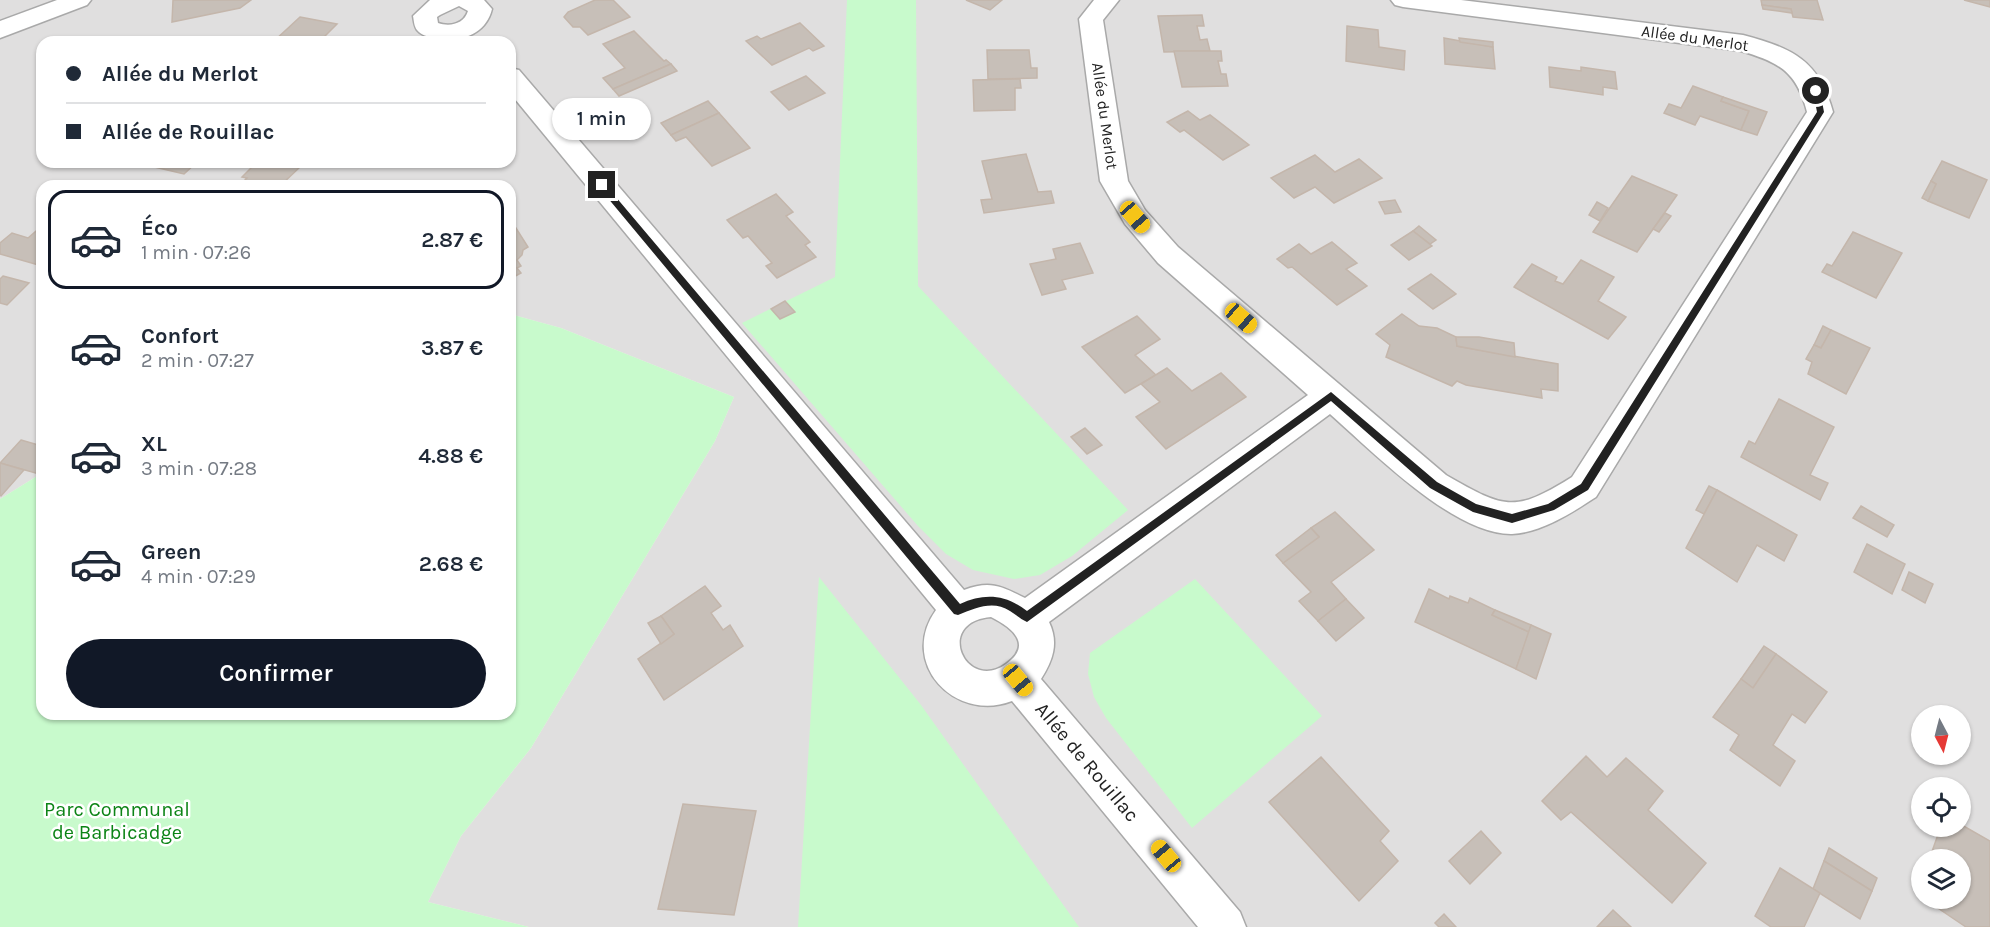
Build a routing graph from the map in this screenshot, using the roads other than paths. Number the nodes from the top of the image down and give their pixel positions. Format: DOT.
graph roads {
  1 [pos="79,0"];
  2 [pos="1107,0"];
  3 [pos="1403,0"];
  4 [pos="0,30"];
  5 [pos="516,83"];
  6 [pos="1331,396"];
  7 [pos="958,610"];
  8 [pos="1027,617"];
  9 [pos="1018,680"];
  10 [pos="1225,927"];
  1 -- 4 [label="street"];
  2 -- 6 [label="street, Allée du Merlot"];
  3 -- 6 [label="street, Allée du Merlot"];
  5 -- 7 [label="street"];
  6 -- 8 [label="street"];
  7 -- 8 [label="street"];
  7 -- 9 [label="street"];
  8 -- 9 [label="street"];
  9 -- 10 [label="street, Allée de Rouillac"];
}
